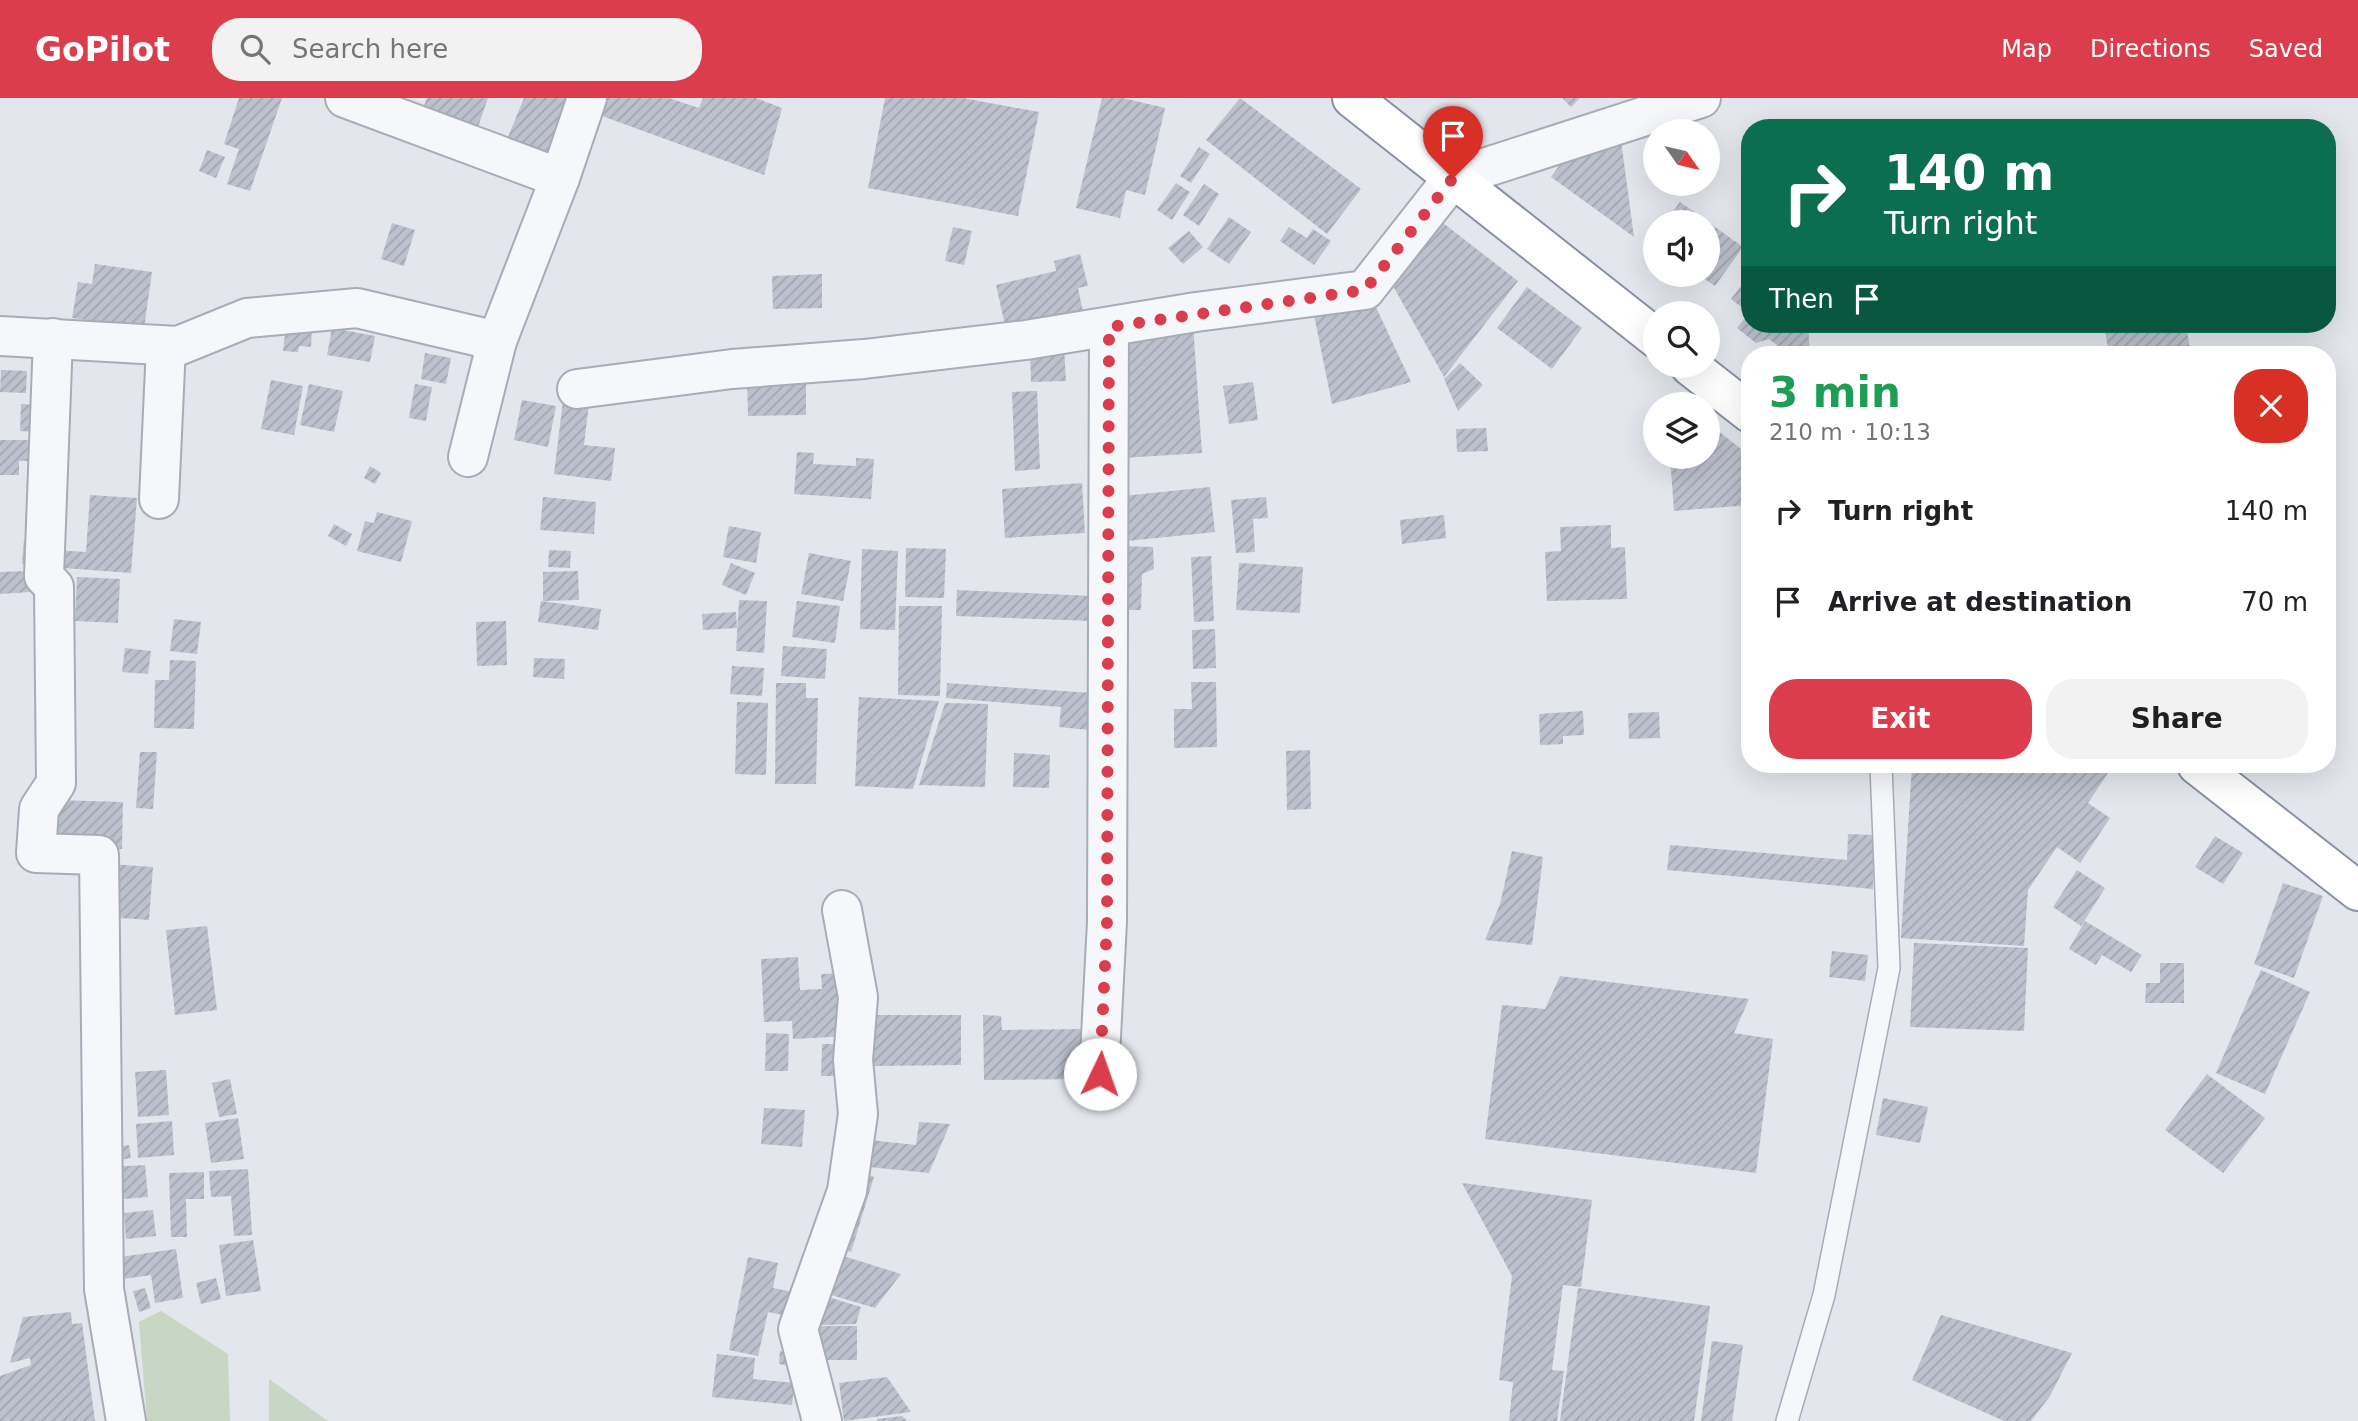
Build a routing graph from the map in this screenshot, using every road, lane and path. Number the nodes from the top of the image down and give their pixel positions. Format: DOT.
graph roads {
  1 [pos="345,98"];
  2 [pos="587,98"];
  3 [pos="1352,98"];
  4 [pos="1701,98"];
  5 [pos="560,178"];
  6 [pos="1453,178"];
  7 [pos="1109,327"];
  8 [pos="1643,328"];
  9 [pos="0,335"];
  10 [pos="52,338"];
  11 [pos="497,341"];
  12 [pos="166,346"];
  13 [pos="1705,378"];
  14 [pos="577,389"];
  15 [pos="1741,406"];
  16 [pos="468,457"];
  17 [pos="159,499"];
  18 [pos="1881,773"];
  19 [pos="2207,773"];
  20 [pos="2358,891"];
  21 [pos="842,910"];
  22 [pos="1100,1074"];
  23 [pos="126,1421"];
  24 [pos="822,1421"];
  25 [pos="1787,1421"];
  1 -- 5 [label="street"];
  2 -- 5 [label="street"];
  3 -- 6 [label="highway"];
  4 -- 6 [label="street"];
  5 -- 11 [label="street"];
  6 -- 7 [label="street"];
  6 -- 8 [label="highway"];
  7 -- 14 [label="street"];
  7 -- 22 [label="street"];
  9 -- 10 [label="street"];
  10 -- 12 [label="street"];
  10 -- 23 [label="street"];
  11 -- 12 [label="street"];
  11 -- 16 [label="street"];
  12 -- 17 [label="street"];
  13 -- 15 [label="highway"];
  18 -- 25 [label="lane"];
  19 -- 20 [label="highway"];
  21 -- 24 [label="street"];
}
